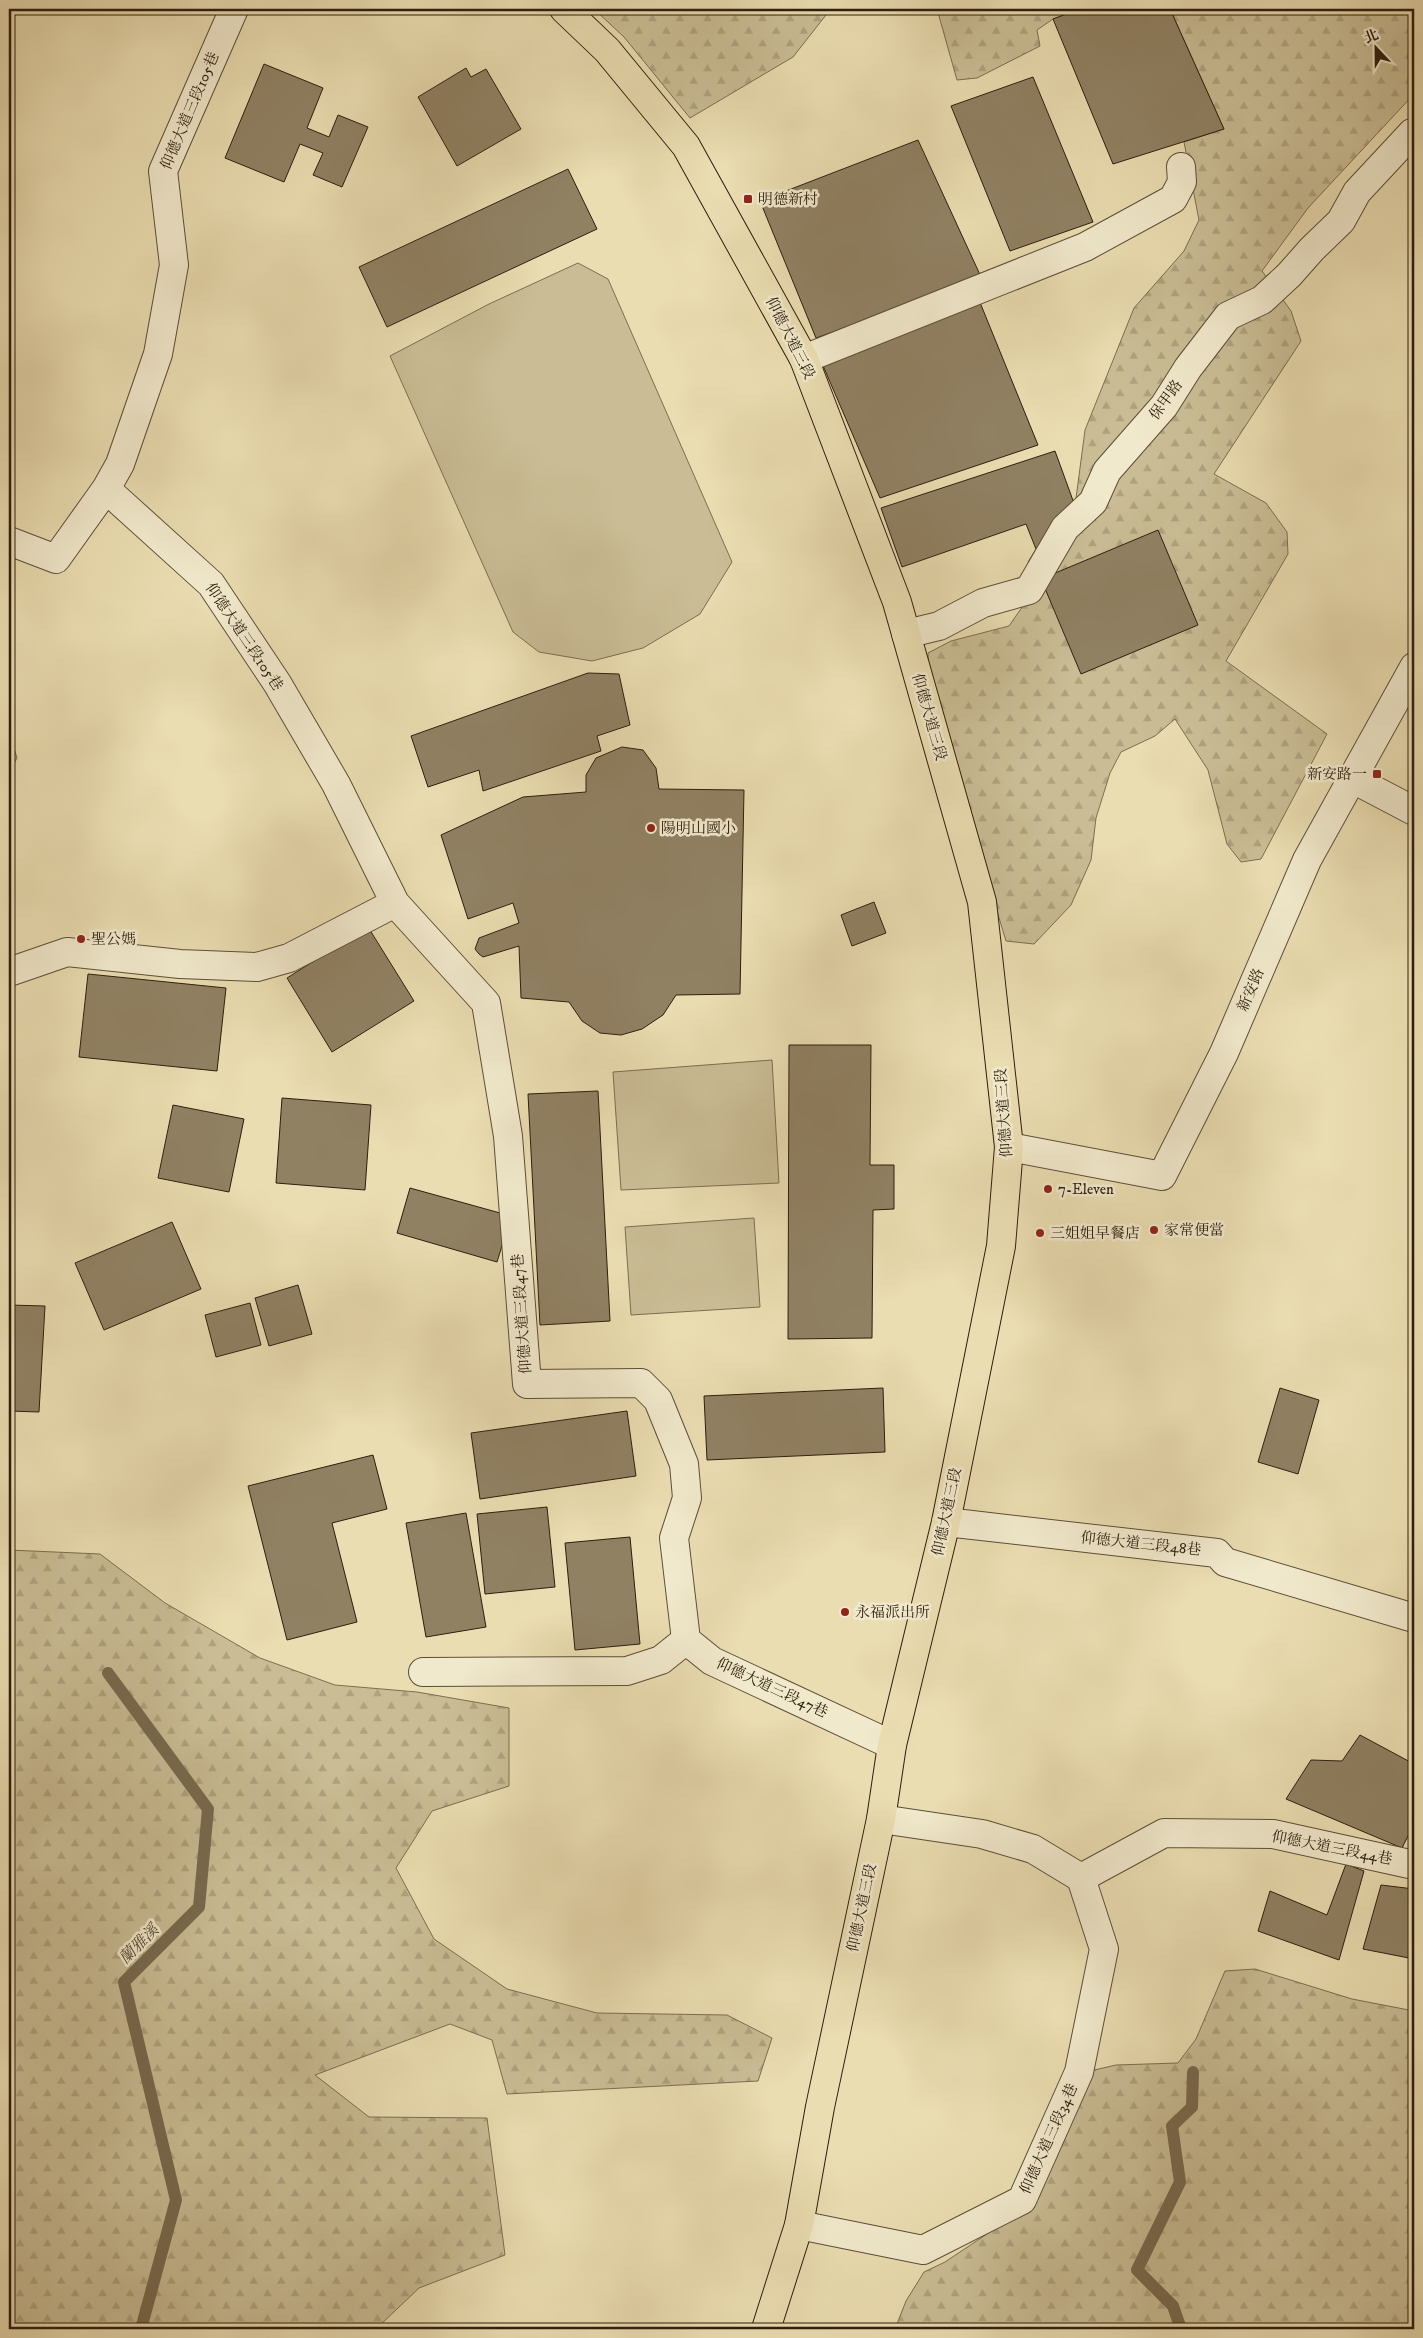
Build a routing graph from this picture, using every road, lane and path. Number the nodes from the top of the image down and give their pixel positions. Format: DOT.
graph roads {
  1 [pos="234,9"];
  2 [pos="564,9"];
  3 [pos="1412,132"];
  4 [pos="1181,166"];
  5 [pos="804,359"];
  6 [pos="106,489"];
  7 [pos="9,541"];
  8 [pos="906,634"];
  9 [pos="1414,667"];
  10 [pos="1353,779"];
  11 [pos="1414,811"];
  12 [pos="395,903"];
  13 [pos="9,972"];
  14 [pos="1009,1147"];
  15 [pos="946,1522"];
  16 [pos="1414,1618"];
  17 [pos="686,1640"];
  18 [pos="423,1672"];
  19 [pos="892,1745"];
  20 [pos="881,1819"];
  21 [pos="1414,1864"];
  22 [pos="1081,1878"];
  23 [pos="799,2225"];
  24 [pos="766,2329"];
  1 -- 6 [label="street, 仰德大道三段105巷"];
  2 -- 5 [label="main road, 仰德大道三段"];
  3 -- 8 [label="street, 保甲路"];
  4 -- 5 [label="street"];
  5 -- 8 [label="main road, 仰德大道三段"];
  6 -- 7 [label="street"];
  6 -- 12 [label="street, 仰德大道三段105巷"];
  8 -- 14 [label="main road, 仰德大道三段"];
  9 -- 10 [label="street, 新安路"];
  10 -- 11 [label="street"];
  10 -- 14 [label="street, 新安路"];
  12 -- 13 [label="street"];
  12 -- 17 [label="street, 仰德大道三段47巷"];
  14 -- 15 [label="main road, 仰德大道三段"];
  15 -- 16 [label="street, 仰德大道三段48巷"];
  15 -- 19 [label="main road, 仰德大道三段"];
  17 -- 18 [label="street"];
  17 -- 19 [label="street, 仰德大道三段47巷"];
  19 -- 20 [label="main road, 仰德大道三段"];
  20 -- 22 [label="street"];
  20 -- 23 [label="main road, 仰德大道三段"];
  21 -- 22 [label="street, 仰德大道三段44巷"];
  22 -- 23 [label="street, 仰德大道三段34巷"];
  23 -- 24 [label="main road, 仰德大道三段"];
}
